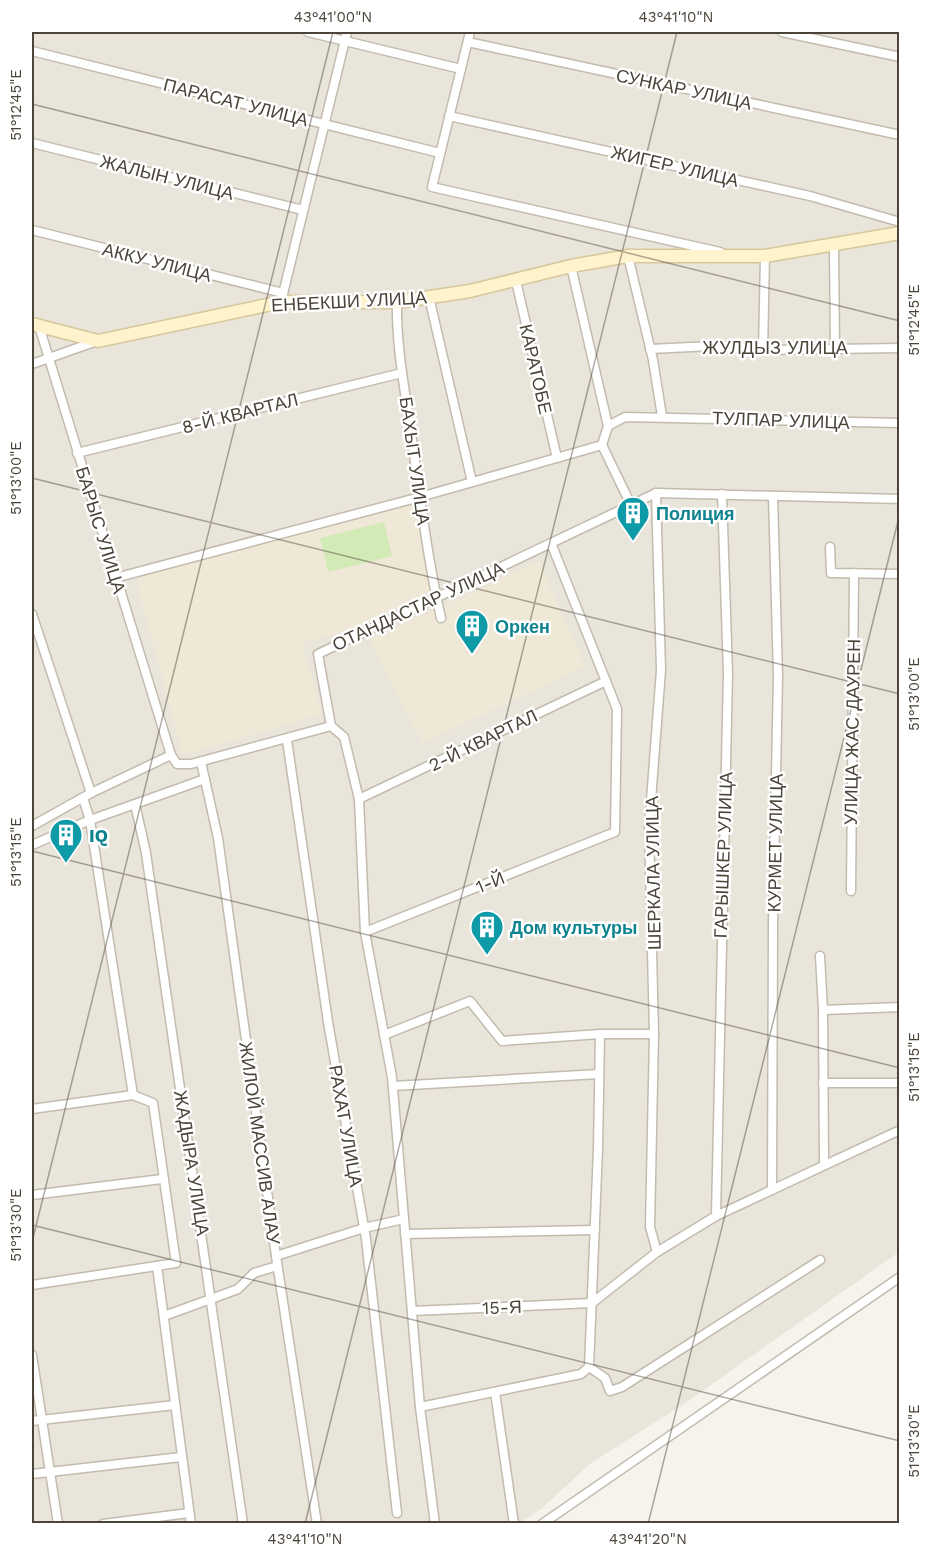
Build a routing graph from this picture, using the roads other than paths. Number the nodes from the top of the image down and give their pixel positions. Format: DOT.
graph roads {
  1 [pos="308,32"];
  2 [pos="470,32"];
  3 [pos="782,32"];
  4 [pos="346,36"];
  5 [pos="468,42"];
  6 [pos="32,51"];
  7 [pos="900,57"];
  8 [pos="461,69"];
  9 [pos="449,116"];
  10 [pos="325,124"];
  11 [pos="900,135"];
  12 [pos="32,143"];
  13 [pos="440,153"];
  14 [pos="303,210"];
  15 [pos="900,222"];
  16 [pos="32,230"];
  17 [pos="900,233"];
  18 [pos="834,246"];
  19 [pos="628,256"];
  20 [pos="765,256"];
  21 [pos="744,257"];
  22 [pos="571,266"];
  23 [pos="516,280"];
  24 [pos="282,297"];
  25 [pos="429,297"];
  26 [pos="397,302"];
  27 [pos="35,325"];
  28 [pos="98,341"];
  29 [pos="835,347"];
  30 [pos="900,348"];
  31 [pos="650,350"];
  32 [pos="763,350"];
  33 [pos="49,358"];
  34 [pos="32,364"];
  35 [pos="402,372"];
  36 [pos="662,416"];
  37 [pos="900,423"];
  38 [pos="608,426"];
  39 [pos="602,445"];
  40 [pos="77,453"];
  41 [pos="557,458"];
  42 [pos="472,482"];
  43 [pos="656,493"];
  44 [pos="722,495"];
  45 [pos="773,496"];
  46 [pos="420,497"];
  47 [pos="900,499"];
  48 [pos="631,505"];
  49 [pos="551,543"];
  50 [pos="830,547"];
  51 [pos="854,573"];
  52 [pos="900,574"];
  53 [pos="116,578"];
  54 [pos="436,598"];
  55 [pos="32,614"];
  56 [pos="441,618"];
  57 [pos="606,681"];
  58 [pos="331,726"];
  59 [pos="287,740"];
  60 [pos="171,755"];
  61 [pos="201,762"];
  62 [pos="205,779"];
  63 [pos="91,793"];
  64 [pos="83,798"];
  65 [pos="359,799"];
  66 [pos="135,804"];
  67 [pos="90,820"];
  68 [pos="32,826"];
  69 [pos="32,845"];
  70 [pos="851,891"];
  71 [pos="365,932"];
  72 [pos="820,956"];
  73 [pos="900,1007"];
  74 [pos="823,1010"];
  75 [pos="600,1034"];
  76 [pos="654,1034"];
  77 [pos="384,1035"];
  78 [pos="599,1074"];
  79 [pos="823,1083"];
  80 [pos="900,1083"];
  81 [pos="393,1086"];
  82 [pos="133,1095"];
  83 [pos="32,1109"];
  84 [pos="900,1130"];
  85 [pos="824,1165"];
  86 [pos="162,1179"];
  87 [pos="772,1190"];
  88 [pos="32,1195"];
  89 [pos="716,1216"];
  90 [pos="404,1219"];
  91 [pos="364,1228"];
  92 [pos="595,1230"];
  93 [pos="405,1234"];
  94 [pos="657,1252"];
  95 [pos="276,1256"];
  96 [pos="820,1260"];
  97 [pos="156,1266"];
  98 [pos="277,1266"];
  99 [pos="900,1277"];
  100 [pos="32,1285"];
  101 [pos="213,1299"];
  102 [pos="592,1303"];
  103 [pos="412,1311"];
  104 [pos="164,1316"];
  105 [pos="32,1354"];
  106 [pos="32,1366"];
  107 [pos="589,1367"];
  108 [pos="495,1392"];
  109 [pos="175,1405"];
  110 [pos="420,1407"];
  111 [pos="41,1419"];
  112 [pos="32,1421"];
  113 [pos="181,1457"];
  114 [pos="49,1472"];
  115 [pos="32,1474"];
  116 [pos="189,1513"];
  117 [pos="398,1513"];
  118 [pos="58,1524"];
  119 [pos="103,1524"];
  120 [pos="190,1524"];
  121 [pos="243,1524"];
  122 [pos="317,1524"];
  123 [pos="435,1524"];
  124 [pos="514,1524"];
  125 [pos="542,1524"];
  1 -- 4 [label="street"];
  2 -- 5 [label="street"];
  3 -- 7 [label="street"];
  4 -- 8 [label="street"];
  4 -- 10 [label="street"];
  5 -- 8 [label="street"];
  5 -- 11 [label="street, СУНКАР УЛИЦА"];
  6 -- 10 [label="street, ПАРАСАТ УЛИЦА"];
  8 -- 9 [label="street"];
  9 -- 13 [label="street"];
  9 -- 15 [label="street, ЖИГЕР УЛИЦА"];
  10 -- 13 [label="street, ПАРАСАТ УЛИЦА"];
  10 -- 14 [label="street"];
  12 -- 14 [label="street, ЖАЛЫН УЛИЦА"];
  13 -- 21 [label="street, ЕНБЕКШИ УЛИЦА"];
  14 -- 24 [label="street"];
  16 -- 24 [label="street, АККУ УЛИЦА"];
  17 -- 18 [label="street, ЕНБЕКШИ УЛИЦА"];
  18 -- 20 [label="street, ЕНБЕКШИ УЛИЦА"];
  18 -- 29 [label="street"];
  19 -- 21 [label="street, ЕНБЕКШИ УЛИЦА"];
  19 -- 22 [label="street, ЕНБЕКШИ УЛИЦА"];
  19 -- 31 [label="street"];
  20 -- 21 [label="street, ЕНБЕКШИ УЛИЦА"];
  20 -- 32 [label="street"];
  22 -- 23 [label="street, ЕНБЕКШИ УЛИЦА"];
  22 -- 38 [label="street"];
  23 -- 25 [label="street, ЕНБЕКШИ УЛИЦА"];
  23 -- 41 [label="street, КАРАТОБЕ"];
  24 -- 26 [label="street, ЕНБЕКШИ УЛИЦА"];
  24 -- 28 [label="street, ЕНБЕКШИ УЛИЦА"];
  25 -- 26 [label="street, ЕНБЕКШИ УЛИЦА"];
  25 -- 42 [label="street"];
  26 -- 35 [label="street, БАХЫТ УЛИЦА"];
  27 -- 28 [label="street"];
  27 -- 33 [label="street, БАРЫС УЛИЦА"];
  28 -- 33 [label="street"];
  29 -- 30 [label="street, ЖУЛДЫЗ УЛИЦА"];
  29 -- 32 [label="street, ЖУЛДЫЗ УЛИЦА"];
  31 -- 32 [label="street, ЖУЛДЫЗ УЛИЦА"];
  31 -- 36 [label="street"];
  33 -- 34 [label="street"];
  33 -- 40 [label="street, БАРЫС УЛИЦА"];
  35 -- 40 [label="street, 8-Й КВАРТАЛ"];
  35 -- 46 [label="street, БАХЫТ УЛИЦА"];
  36 -- 37 [label="street, ТУЛПАР УЛИЦА"];
  36 -- 38 [label="street, ТУЛПАР УЛИЦА"];
  38 -- 39 [label="street"];
  39 -- 41 [label="street"];
  39 -- 48 [label="street"];
  40 -- 53 [label="street, БАРЫС УЛИЦА"];
  41 -- 42 [label="street"];
  42 -- 46 [label="street"];
  43 -- 44 [label="street"];
  43 -- 48 [label="street, ОТАНДАСТАР УЛИЦА"];
  43 -- 76 [label="street, ШЕРКАЛА УЛИЦА"];
  44 -- 45 [label="street"];
  44 -- 89 [label="street, ГАРЫШКЕР УЛИЦА"];
  45 -- 47 [label="street"];
  45 -- 87 [label="street, КУРМЕТ УЛИЦА"];
  46 -- 53 [label="street"];
  46 -- 54 [label="street, БАХЫТ УЛИЦА"];
  48 -- 49 [label="street, ОТАНДАСТАР УЛИЦА"];
  49 -- 54 [label="street, ОТАНДАСТАР УЛИЦА"];
  49 -- 57 [label="street"];
  50 -- 51 [label="street"];
  51 -- 52 [label="street"];
  51 -- 70 [label="street, УЛИЦА ЖАС ДАУРЕН"];
  53 -- 60 [label="street, БАРЫС УЛИЦА"];
  54 -- 56 [label="street, БАХЫТ УЛИЦА"];
  54 -- 58 [label="street, ОТАНДАСТАР УЛИЦА"];
  55 -- 63 [label="street"];
  57 -- 65 [label="street, 2-Й КВАРТАЛ"];
  57 -- 71 [label="street, 1-Й"];
  58 -- 59 [label="street"];
  58 -- 65 [label="street"];
  59 -- 61 [label="street"];
  59 -- 91 [label="street, РАХАТ УЛИЦА"];
  60 -- 61 [label="street"];
  60 -- 63 [label="street"];
  61 -- 62 [label="street, ЖИЛОЙ МАССИВ АЛАУ"];
  62 -- 66 [label="street"];
  62 -- 95 [label="street, ЖИЛОЙ МАССИВ АЛАУ"];
  63 -- 64 [label="street"];
  64 -- 67 [label="street"];
  64 -- 68 [label="street"];
  65 -- 71 [label="street"];
  66 -- 67 [label="street"];
  66 -- 101 [label="street, ЖАДЫРА УЛИЦА"];
  67 -- 69 [label="street"];
  67 -- 82 [label="street"];
  71 -- 77 [label="street"];
  72 -- 74 [label="street"];
  73 -- 74 [label="street"];
  74 -- 79 [label="street"];
  75 -- 76 [label="street"];
  75 -- 77 [label="street"];
  75 -- 78 [label="street"];
  76 -- 94 [label="street, ШЕРКАЛА УЛИЦА"];
  77 -- 81 [label="street"];
  78 -- 81 [label="street"];
  78 -- 92 [label="street"];
  79 -- 80 [label="street"];
  79 -- 85 [label="street"];
  81 -- 90 [label="street"];
  82 -- 83 [label="street"];
  82 -- 86 [label="street"];
  84 -- 85 [label="street"];
  85 -- 87 [label="street"];
  86 -- 88 [label="street"];
  86 -- 97 [label="street"];
  87 -- 89 [label="street"];
  89 -- 94 [label="street"];
  90 -- 91 [label="street"];
  90 -- 93 [label="street"];
  91 -- 95 [label="street"];
  91 -- 117 [label="street, РАХАТ УЛИЦА"];
  92 -- 93 [label="street"];
  92 -- 102 [label="street"];
  93 -- 103 [label="street"];
  94 -- 102 [label="street"];
  95 -- 98 [label="street, ЖИЛОЙ МАССИВ АЛАУ"];
  96 -- 107 [label="street"];
  97 -- 100 [label="street"];
  97 -- 104 [label="street"];
  98 -- 101 [label="street"];
  98 -- 122 [label="street, ЖИЛОЙ МАССИВ АЛАУ"];
  99 -- 125 [label="street"];
  101 -- 104 [label="street"];
  101 -- 121 [label="street, ЖАДЫРА УЛИЦА"];
  102 -- 103 [label="street, 15-Я"];
  102 -- 107 [label="street"];
  103 -- 110 [label="street"];
  104 -- 109 [label="street"];
  105 -- 106 [label="street"];
  106 -- 111 [label="street"];
  107 -- 108 [label="street"];
  108 -- 110 [label="street"];
  108 -- 124 [label="street"];
  109 -- 111 [label="street"];
  109 -- 113 [label="street"];
  110 -- 123 [label="street"];
  111 -- 112 [label="street"];
  111 -- 114 [label="street"];
  113 -- 114 [label="street"];
  113 -- 116 [label="street"];
  114 -- 115 [label="street"];
  114 -- 118 [label="street"];
  116 -- 119 [label="street"];
  116 -- 120 [label="street"];
}
